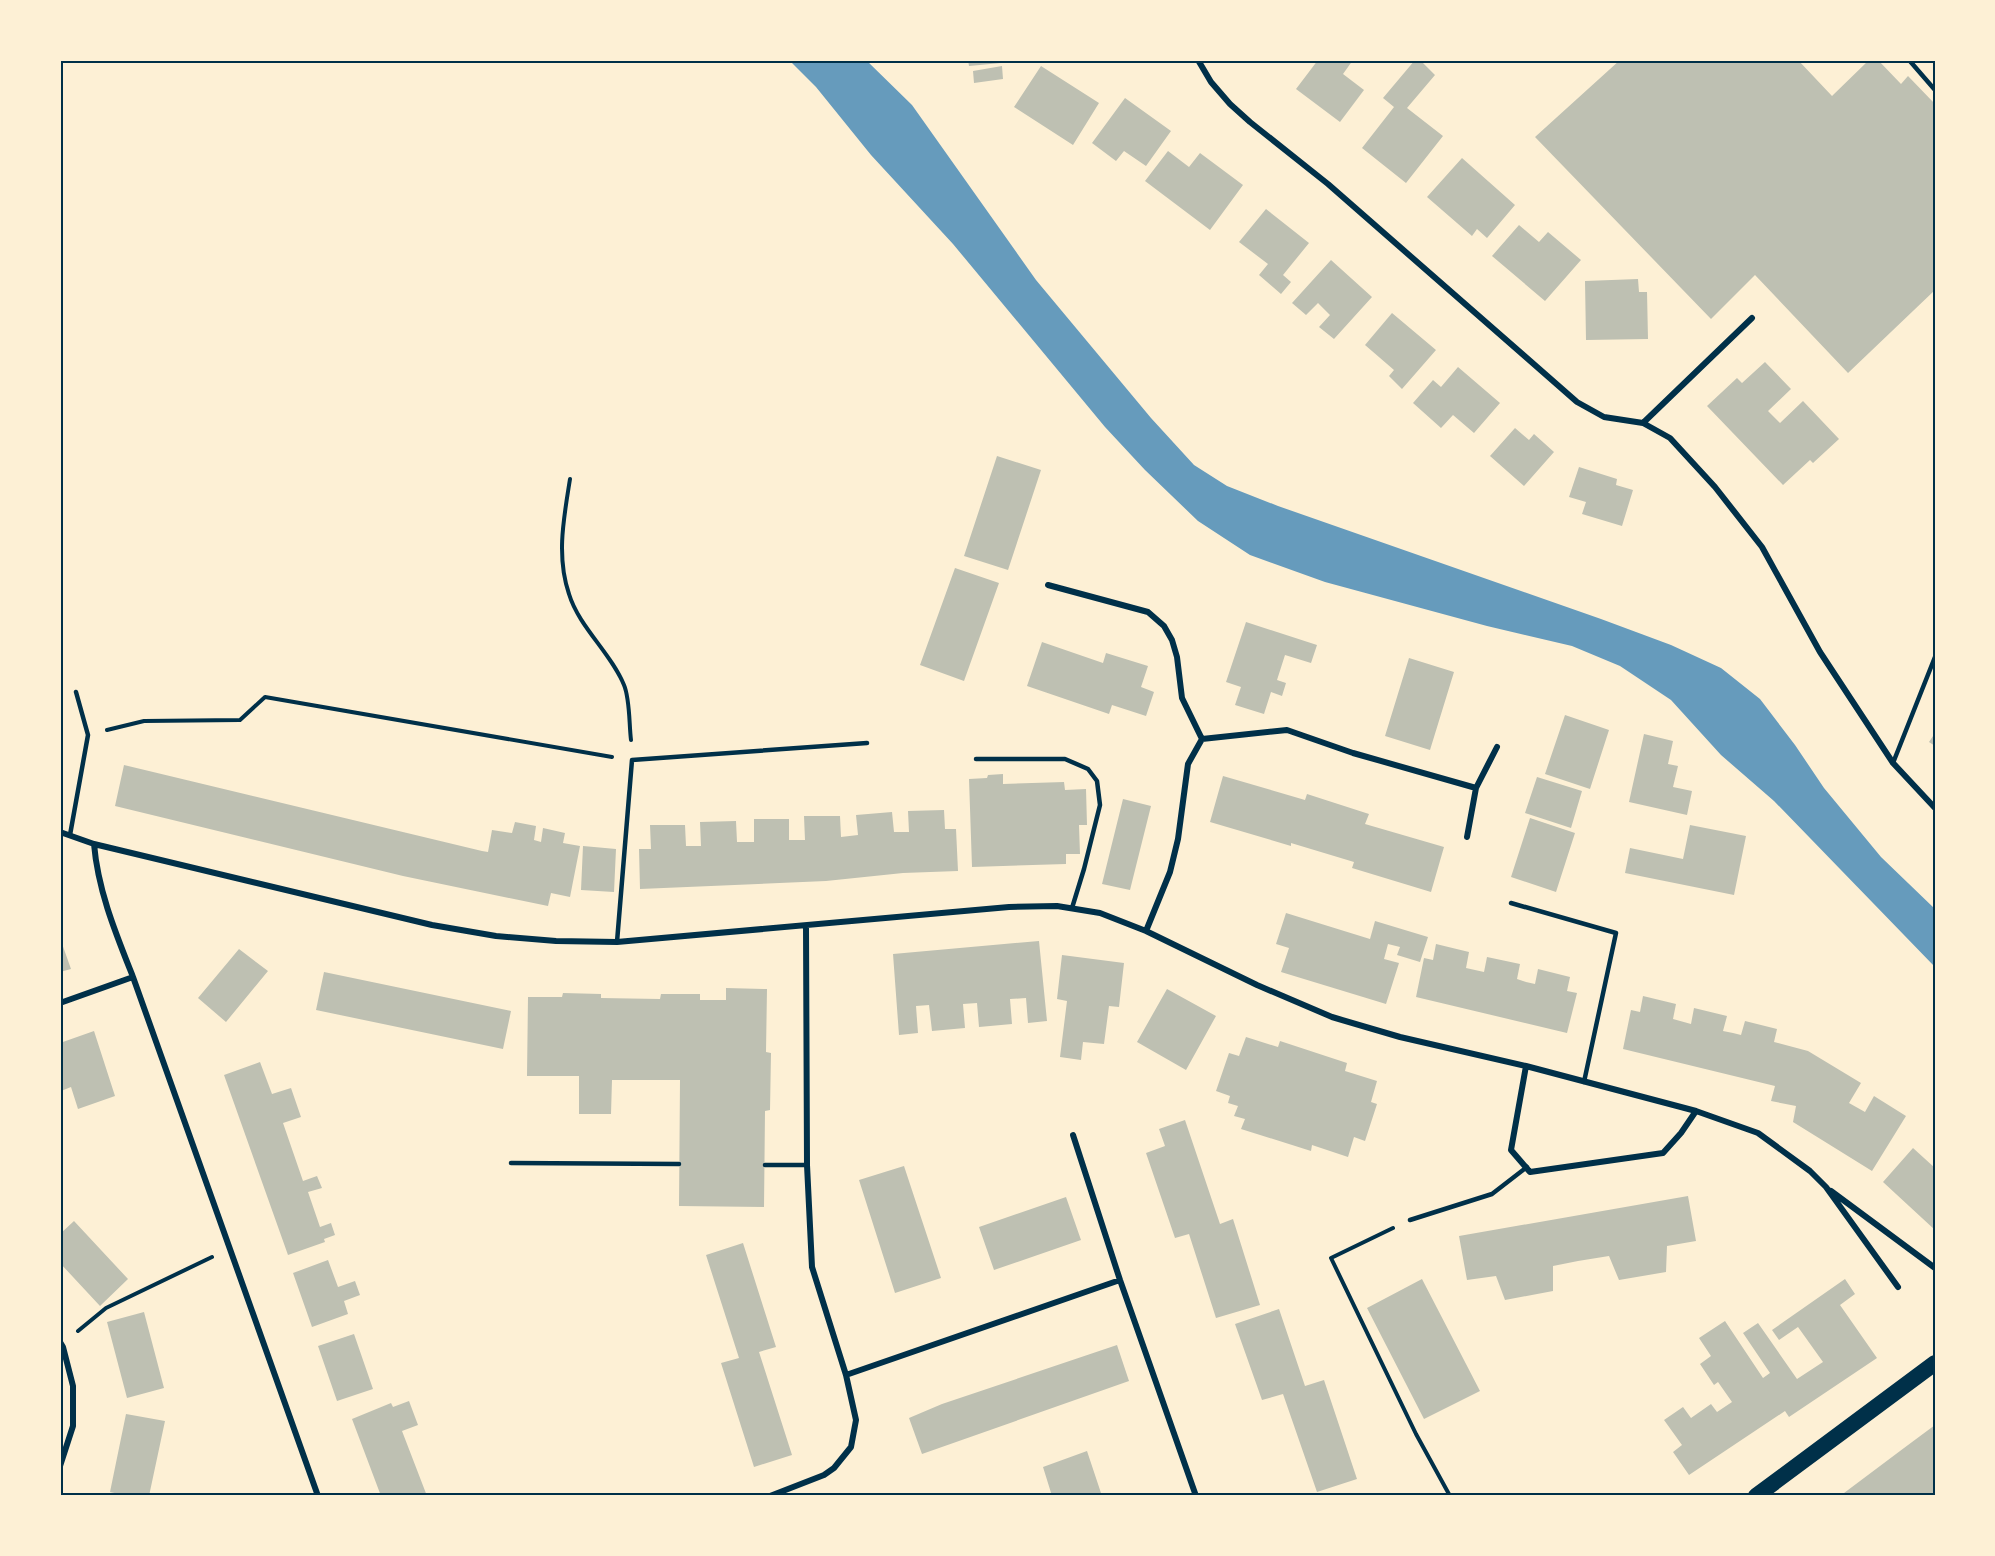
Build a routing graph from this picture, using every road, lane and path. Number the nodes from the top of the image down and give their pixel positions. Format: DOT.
graph roads {
  1 [pos="1198,60"];
  2 [pos="1909,60"];
  3 [pos="1935,90"];
  4 [pos="1752,318"];
  5 [pos="1643,423"];
  6 [pos="570,479"];
  7 [pos="1048,585"];
  8 [pos="1935,657"];
  9 [pos="76,692"];
  10 [pos="88,735"];
  11 [pos="1203,739"];
  12 [pos="867,743"];
  13 [pos="1497,747"];
  14 [pos="976,759"];
  15 [pos="632,760"];
  16 [pos="1893,763"];
  17 [pos="1476,789"];
  18 [pos="1935,808"];
  19 [pos="60,832"];
  20 [pos="70,835"];
  21 [pos="1467,837"];
  22 [pos="94,844"];
  23 [pos="1511,903"];
  24 [pos="1072,908"];
  25 [pos="806,926"];
  26 [pos="1146,931"];
  27 [pos="617,942"];
  28 [pos="133,977"];
  29 [pos="60,1003"];
  30 [pos="1526,1066"];
  31 [pos="1584,1082"];
  32 [pos="1696,1111"];
  33 [pos="1073,1135"];
  34 [pos="511,1163"];
  35 [pos="679,1164"];
  36 [pos="765,1165"];
  37 [pos="807,1165"];
  38 [pos="1527,1167"];
  39 [pos="1826,1187"];
  40 [pos="1410,1220"];
  41 [pos="229,1250"];
  42 [pos="1935,1268"];
  43 [pos="1120,1280"];
  44 [pos="1898,1287"];
  45 [pos="62,1344"];
  46 [pos="1935,1363"];
  47 [pos="846,1375"];
  48 [pos="60,1466"];
  49 [pos="318,1496"];
  50 [pos="770,1496"];
  51 [pos="1196,1496"];
  52 [pos="1450,1496"];
  53 [pos="1756,1496"];
  1 -- 5 [label="street"];
  2 -- 3 [label="lane"];
  4 -- 5 [label="street"];
  5 -- 16 [label="street"];
  6 -- 15 [label="path"];
  7 -- 11 [label="street"];
  8 -- 16 [label="lane"];
  9 -- 10 [label="lane"];
  10 -- 15 [label="path"];
  10 -- 20 [label="lane"];
  11 -- 17 [label="street"];
  11 -- 26 [label="street"];
  12 -- 15 [label="lane"];
  13 -- 17 [label="street"];
  14 -- 24 [label="lane"];
  15 -- 27 [label="lane"];
  16 -- 18 [label="street"];
  17 -- 21 [label="street"];
  19 -- 20 [label="street"];
  20 -- 22 [label="street"];
  22 -- 27 [label="street"];
  22 -- 28 [label="street"];
  23 -- 31 [label="lane"];
  24 -- 25 [label="street"];
  24 -- 26 [label="street"];
  25 -- 27 [label="street"];
  25 -- 37 [label="street"];
  26 -- 30 [label="street"];
  28 -- 29 [label="street"];
  28 -- 41 [label="street"];
  30 -- 31 [label="street"];
  30 -- 38 [label="street"];
  31 -- 32 [label="street"];
  32 -- 38 [label="street"];
  32 -- 39 [label="street"];
  33 -- 43 [label="street"];
  34 -- 35 [label="lane"];
  36 -- 37 [label="lane"];
  37 -- 47 [label="street"];
  38 -- 40 [label="lane"];
  39 -- 42 [label="street"];
  39 -- 44 [label="street"];
  40 -- 52 [label="path"];
  41 -- 45 [label="path"];
  41 -- 49 [label="street"];
  43 -- 47 [label="street"];
  43 -- 51 [label="street"];
  45 -- 48 [label="street"];
  46 -- 53 [label="highway"];
  47 -- 50 [label="street"];
}
